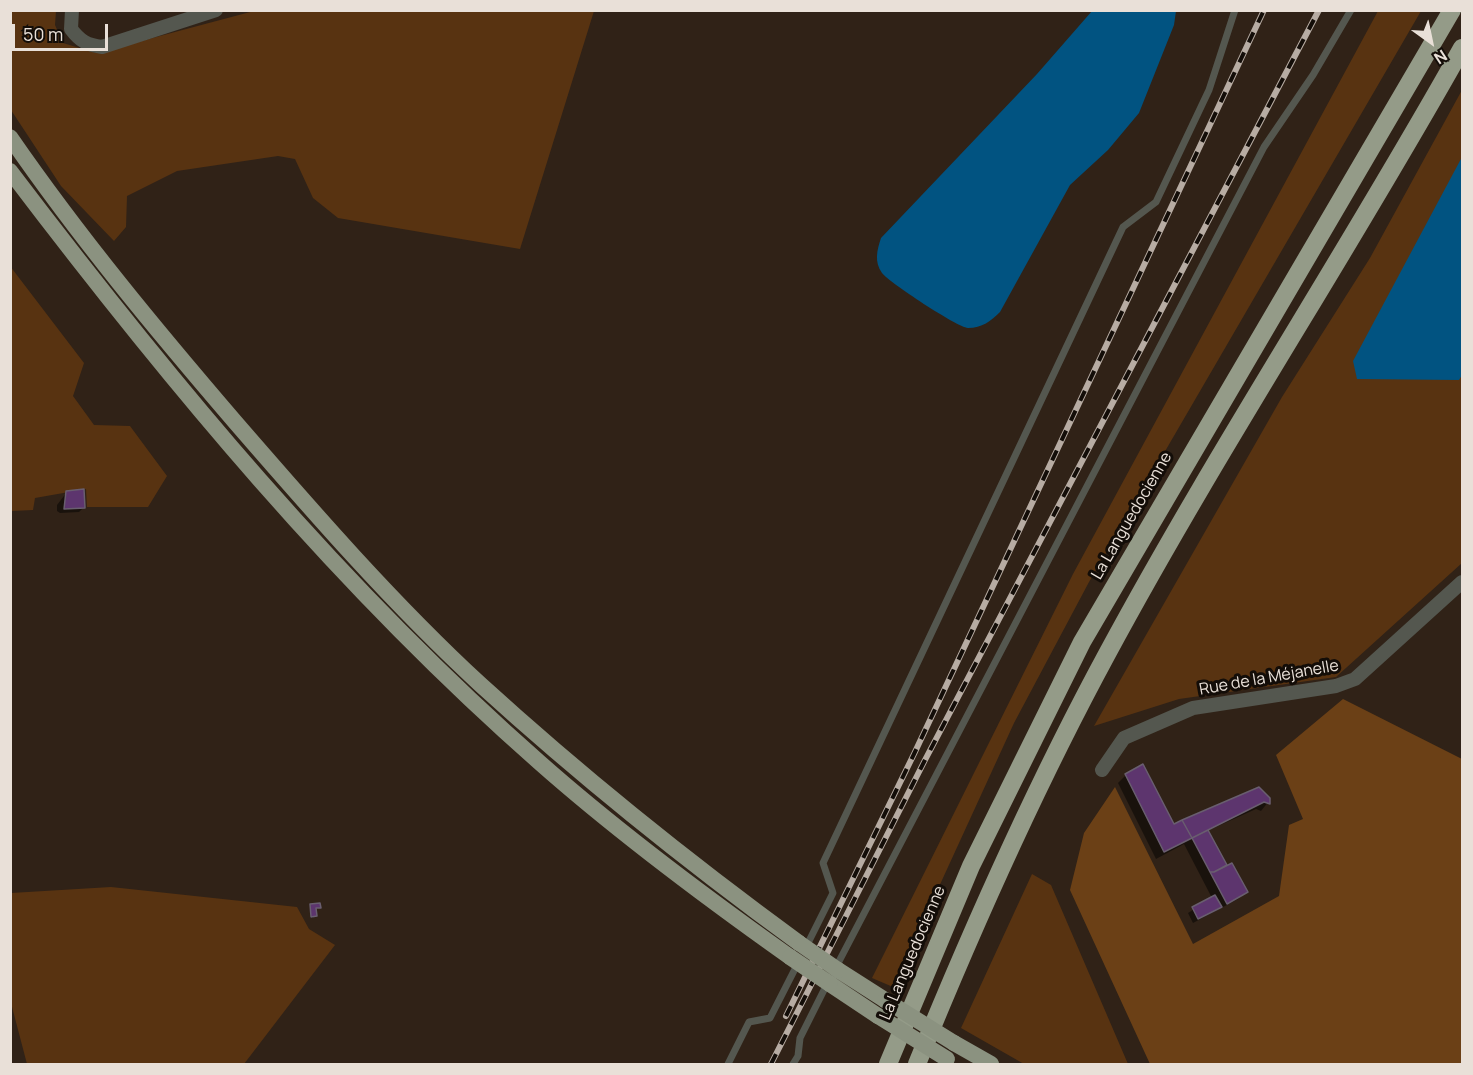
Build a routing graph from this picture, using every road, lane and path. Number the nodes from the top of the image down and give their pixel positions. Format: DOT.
graph roads {
  1 [pos="72,10"];
  2 [pos="216,10"];
  3 [pos="1235,10"];
  4 [pos="1351,10"];
  5 [pos="1452,10"];
  6 [pos="1462,48"];
  7 [pos="10,137"];
  8 [pos="10,171"];
  9 [pos="1462,582"];
  10 [pos="1102,770"];
  11 [pos="794,950"];
  12 [pos="834,977"];
  13 [pos="951,1062"];
  14 [pos="728,1065"];
  15 [pos="793,1065"];
  16 [pos="888,1065"];
  17 [pos="917,1065"];
  18 [pos="991,1065"];
  1 -- 2 [label="street"];
  3 -- 14 [label="lane"];
  4 -- 15 [label="lane"];
  5 -- 16 [label="highway, La Languedocienne"];
  6 -- 17 [label="highway"];
  7 -- 11 [label="highway"];
  8 -- 11 [label="highway"];
  9 -- 10 [label="street, Rue de la Méjanelle"];
  11 -- 12 [label="highway, bridge"];
  12 -- 13 [label="highway, bridge"];
  12 -- 18 [label="highway, bridge"];
}
